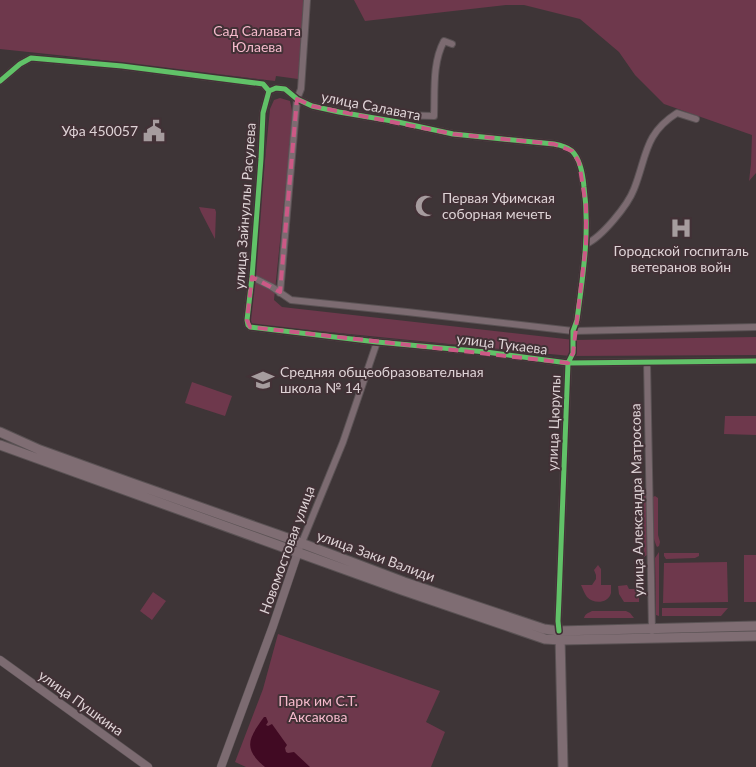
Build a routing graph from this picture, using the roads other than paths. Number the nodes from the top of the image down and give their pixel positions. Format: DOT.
graph roads {
  1 [pos="308,0"];
  2 [pos="452,44"];
  3 [pos="0,81"];
  4 [pos="270,91"];
  5 [pos="297,99"];
  6 [pos="696,119"];
  7 [pos="398,122"];
  8 [pos="572,151"];
  9 [pos="586,244"];
  10 [pos="252,277"];
  11 [pos="280,293"];
  12 [pos="248,325"];
  13 [pos="756,327"];
  14 [pos="574,331"];
  15 [pos="377,342"];
  16 [pos="756,361"];
  17 [pos="647,362"];
  18 [pos="568,363"];
  19 [pos="0,432"];
  20 [pos="0,445"];
  21 [pos="299,548"];
  22 [pos="756,626"];
  23 [pos="652,633"];
  24 [pos="560,635"];
  25 [pos="756,636"];
  26 [pos="0,660"];
  27 [pos="148,767"];
  28 [pos="221,767"];
  29 [pos="563,767"];
  1 -- 5 [label="street"];
  2 -- 7 [label="street"];
  3 -- 4 [label="street, улица Салавата"];
  4 -- 5 [label="street, улица Салавата"];
  4 -- 10 [label="street, улица Зайнуллы Расулева"];
  5 -- 7 [label="street, улица Салавата"];
  5 -- 11 [label="street"];
  6 -- 9 [label="street"];
  7 -- 8 [label="street, улица Салавата"];
  8 -- 9 [label="street, улица Цюрупы"];
  9 -- 14 [label="street, улица Цюрупы"];
  10 -- 11 [label="street, улица Тукаева"];
  10 -- 12 [label="street, улица Зайнуллы Расулева"];
  11 -- 14 [label="street, улица Тукаева"];
  12 -- 15 [label="street, улица Тукаева"];
  13 -- 14 [label="street, улица Тукаева"];
  14 -- 18 [label="street, улица Цюрупы"];
  15 -- 18 [label="street, улица Тукаева"];
  15 -- 21 [label="street, Новомостовая улица"];
  16 -- 17 [label="street, улица Тукаева"];
  17 -- 18 [label="street, улица Тукаева"];
  17 -- 23 [label="street, улица Александра Матросова"];
  18 -- 24 [label="street, улица Цюрупы"];
  19 -- 21 [label="main road, улица Заки Валиди"];
  20 -- 21 [label="main road, улица Заки Валиди"];
  21 -- 24 [label="main road, улица Заки Валиди"];
  21 -- 28 [label="street, Новомостовая улица"];
  22 -- 23 [label="main road, улица Заки Валиди"];
  23 -- 24 [label="main road, улица Заки Валиди"];
  23 -- 25 [label="main road, улица Заки Валиди"];
  24 -- 29 [label="main road, улица Цюрупы"];
  26 -- 27 [label="street, улица Пушкина"];
}
